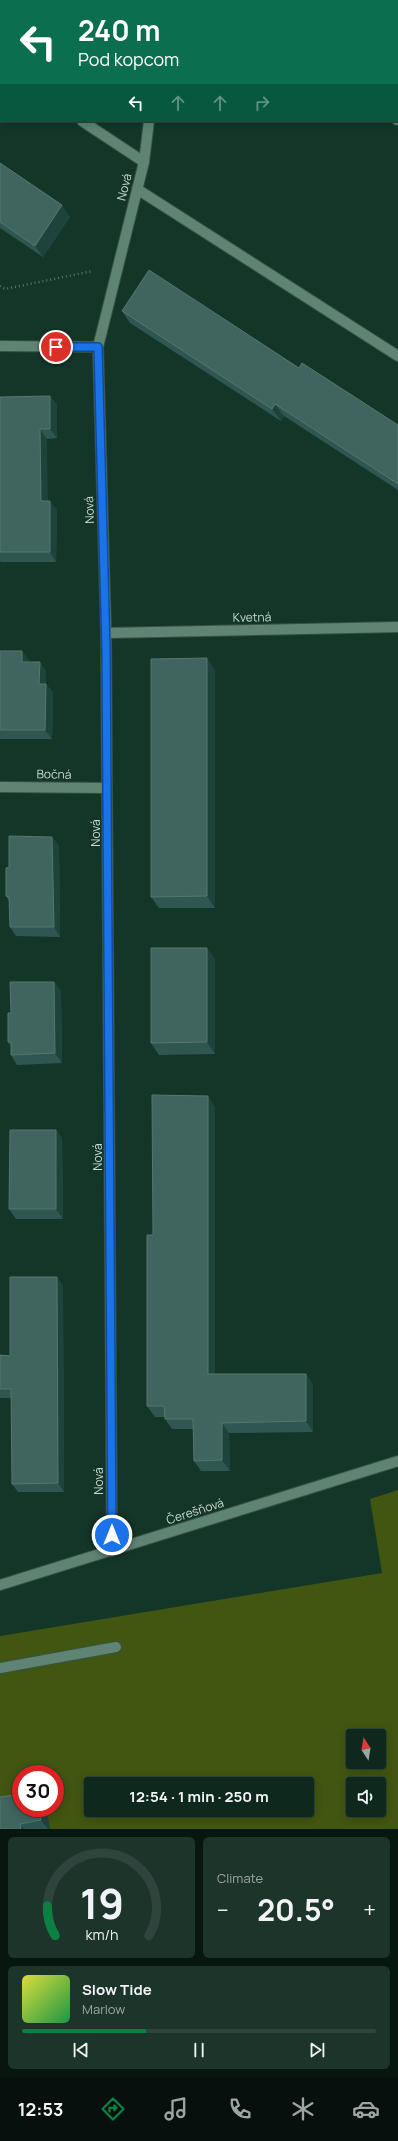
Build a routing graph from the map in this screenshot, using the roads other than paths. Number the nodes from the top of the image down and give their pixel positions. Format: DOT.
graph roads {
  1 [pos="84,122"];
  2 [pos="149,122"];
  3 [pos="144,162"];
  4 [pos="137,189"];
  5 [pos="0,346"];
  6 [pos="98,347"];
  7 [pos="398,356"];
  8 [pos="398,627"];
  9 [pos="106,633"];
  10 [pos="0,787"];
  11 [pos="108,788"];
  12 [pos="398,1461"];
  13 [pos="112,1551"];
  14 [pos="0,1585"];
  15 [pos="116,1647"];
  16 [pos="0,1668"];
  1 -- 3 [label="street"];
  2 -- 3 [label="street, Nová"];
  3 -- 4 [label="street, Nová"];
  4 -- 6 [label="street, Nová"];
  4 -- 7 [label="street"];
  5 -- 6 [label="street"];
  6 -- 9 [label="street, Nová"];
  8 -- 9 [label="street, Kvetná"];
  9 -- 11 [label="street, Nová"];
  10 -- 11 [label="street, Bočná"];
  11 -- 13 [label="street, Nová"];
  12 -- 13 [label="street, Čerešňová"];
  13 -- 14 [label="street, Čerešňová"];
  15 -- 16 [label="street"];
}
